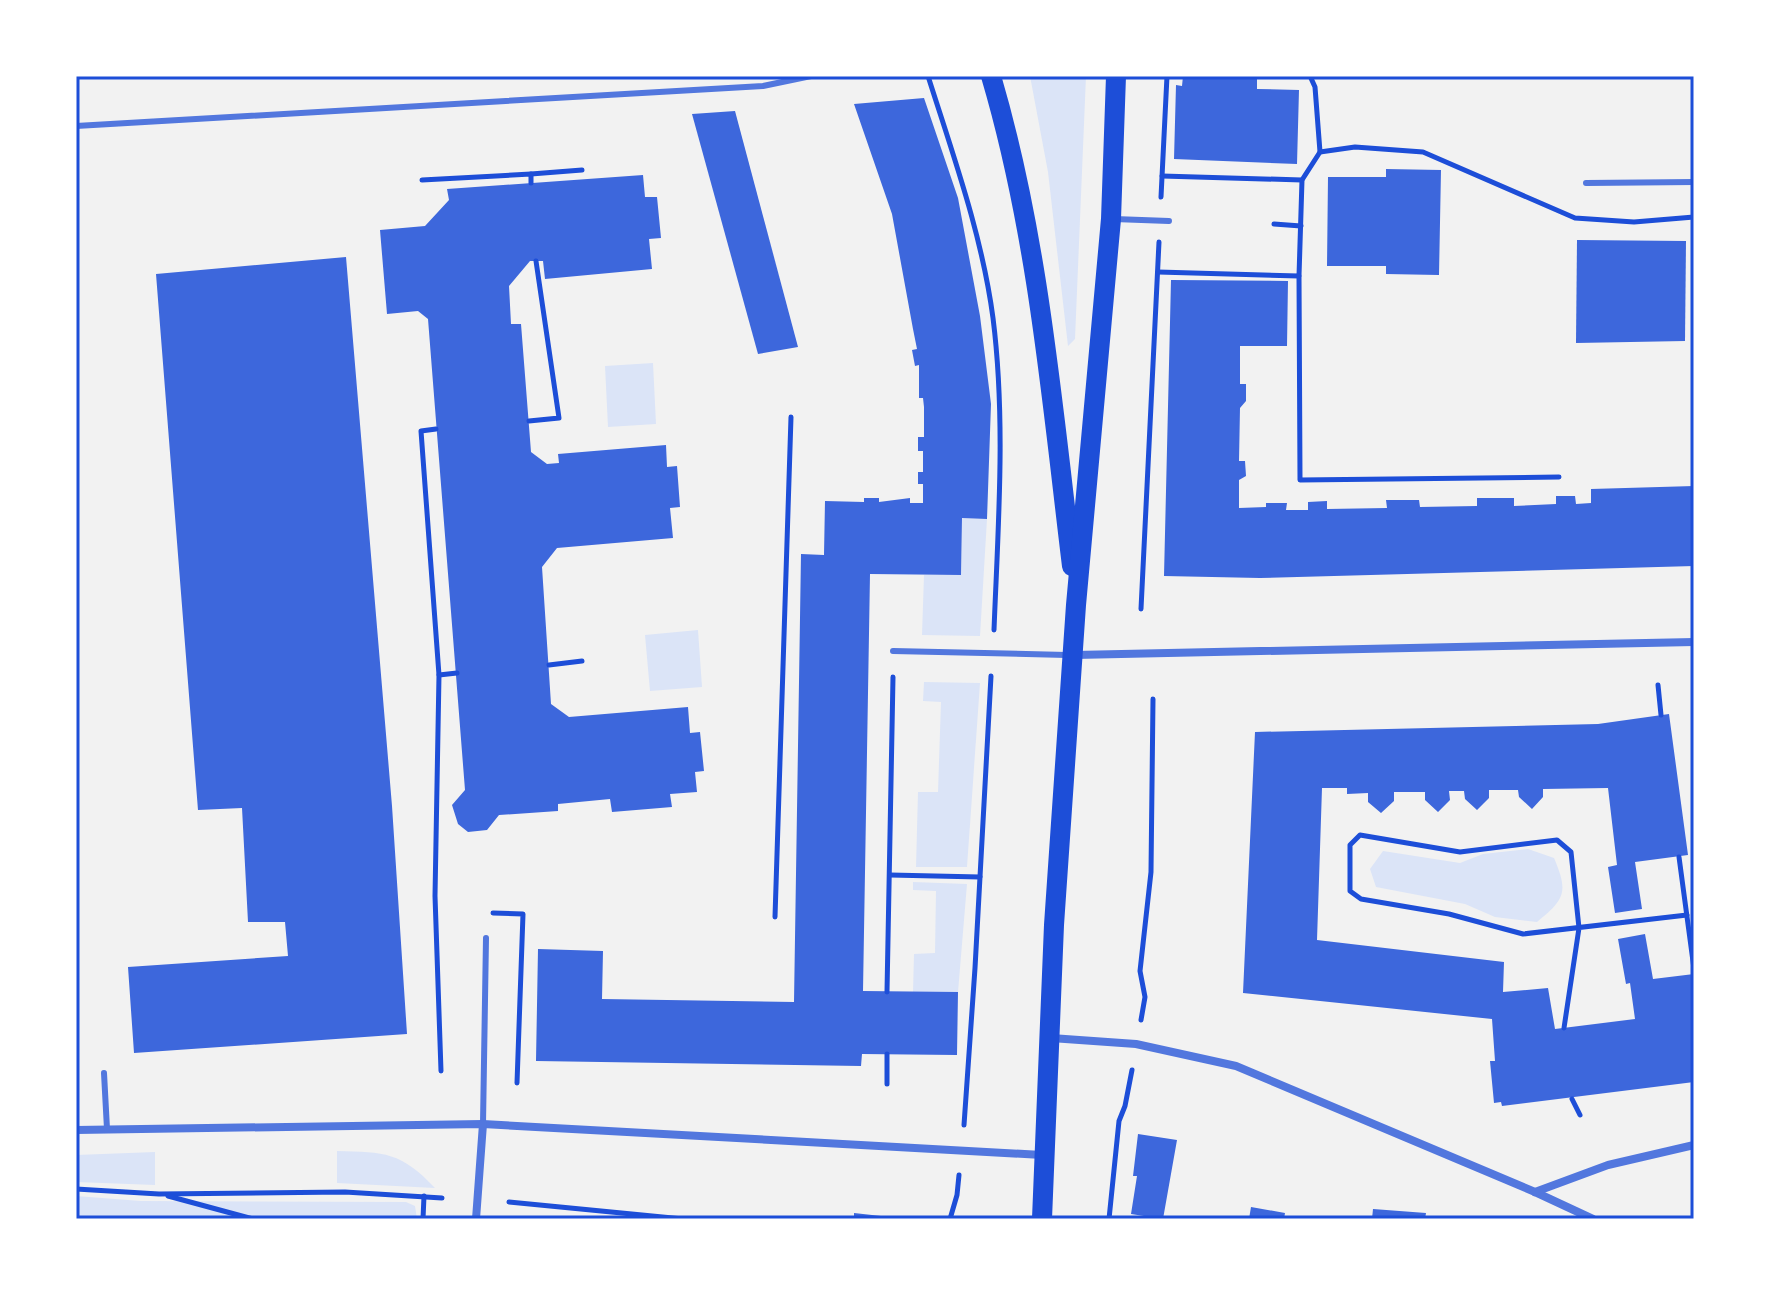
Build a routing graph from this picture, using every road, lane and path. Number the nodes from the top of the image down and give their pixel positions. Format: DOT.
graph roads {
  1 [pos="811,76"];
  2 [pos="928,76"];
  3 [pos="991,76"];
  4 [pos="1116,76"];
  5 [pos="1167,76"];
  6 [pos="1310,76"];
  7 [pos="76,126"];
  8 [pos="1320,152"];
  9 [pos="582,170"];
  10 [pos="531,174"];
  11 [pos="1162,176"];
  12 [pos="422,180"];
  13 [pos="1302,180"];
  14 [pos="1694,182"];
  15 [pos="531,183"];
  16 [pos="1586,183"];
  17 [pos="1694,217"];
  18 [pos="1111,219"];
  19 [pos="1164,221"];
  20 [pos="1274,224"];
  21 [pos="1301,226"];
  22 [pos="536,261"];
  23 [pos="1158,272"];
  24 [pos="1299,276"];
  25 [pos="791,417"];
  26 [pos="529,421"];
  27 [pos="436,429"];
  28 [pos="1559,477"];
  29 [pos="1076,605"];
  30 [pos="1141,609"];
  31 [pos="1694,642"];
  32 [pos="893,651"];
  33 [pos="993,652"];
  34 [pos="1075,655"];
  35 [pos="582,661"];
  36 [pos="549,665"];
  37 [pos="457,673"];
  38 [pos="439,675"];
  39 [pos="1658,685"];
  40 [pos="1153,699"];
  41 [pos="1661,715"];
  42 [pos="1679,857"];
  43 [pos="890,875"];
  44 [pos="980,877"];
  45 [pos="485,913"];
  46 [pos="1687,915"];
  47 [pos="775,917"];
  48 [pos="1579,928"];
  49 [pos="486,938"];
  50 [pos="1694,969"];
  51 [pos="1140,971"];
  52 [pos="887,992"];
  53 [pos="1564,1028"];
  54 [pos="1051,1038"];
  55 [pos="887,1054"];
  56 [pos="441,1071"];
  57 [pos="104,1073"];
  58 [pos="517,1083"];
  59 [pos="887,1084"];
  60 [pos="968,1084"];
  61 [pos="1572,1099"];
  62 [pos="1580,1115"];
  63 [pos="1119,1121"];
  64 [pos="483,1124"];
  65 [pos="107,1129"];
  66 [pos="76,1130"];
  67 [pos="1694,1145"];
  68 [pos="1046,1156"];
  69 [pos="76,1189"];
  70 [pos="1535,1192"];
  71 [pos="159,1194"];
  72 [pos="957,1195"];
  73 [pos="424,1196"];
  74 [pos="442,1198"];
  75 [pos="509,1202"];
  76 [pos="253,1219"];
  77 [pos="423,1219"];
  78 [pos="476,1219"];
  79 [pos="683,1219"];
  80 [pos="950,1219"];
  81 [pos="1042,1219"];
  82 [pos="1109,1219"];
  83 [pos="1593,1219"];
  1 -- 7 [label="lane"];
  2 -- 33 [label="path"];
  3 -- 29 [label="main road"];
  4 -- 18 [label="main road"];
  5 -- 11 [label="path"];
  6 -- 8 [label="path"];
  8 -- 13 [label="path"];
  8 -- 17 [label="path"];
  9 -- 10 [label="path"];
  10 -- 12 [label="path"];
  10 -- 15 [label="path"];
  11 -- 13 [label="path"];
  11 -- 19 [label="path"];
  13 -- 21 [label="path"];
  14 -- 16 [label="lane"];
  18 -- 19 [label="lane"];
  18 -- 29 [label="main road"];
  19 -- 23 [label="path"];
  20 -- 21 [label="path"];
  21 -- 24 [label="path"];
  22 -- 26 [label="path"];
  23 -- 24 [label="path"];
  23 -- 30 [label="path"];
  24 -- 28 [label="path"];
  25 -- 47 [label="path"];
  27 -- 38 [label="path"];
  29 -- 34 [label="main road"];
  31 -- 34 [label="street"];
  32 -- 33 [label="lane"];
  32 -- 43 [label="path"];
  33 -- 34 [label="lane"];
  33 -- 44 [label="path"];
  34 -- 54 [label="main road"];
  35 -- 36 [label="path"];
  37 -- 38 [label="path"];
  38 -- 56 [label="path"];
  39 -- 41 [label="path"];
  40 -- 51 [label="path"];
  42 -- 46 [label="path"];
  43 -- 44 [label="path"];
  43 -- 52 [label="path"];
  44 -- 60 [label="path"];
  45 -- 58 [label="path"];
  46 -- 48 [label="path"];
  46 -- 50 [label="path"];
  48 -- 48 [label="path"];
  48 -- 53 [label="path"];
  49 -- 64 [label="lane"];
  54 -- 68 [label="main road"];
  54 -- 70 [label="street"];
  55 -- 59 [label="path"];
  57 -- 65 [label="lane"];
  61 -- 62 [label="path"];
  63 -- 82 [label="path"];
  64 -- 65 [label="street"];
  64 -- 68 [label="street"];
  64 -- 78 [label="street"];
  65 -- 66 [label="street"];
  67 -- 70 [label="street"];
  68 -- 81 [label="main road"];
  69 -- 71 [label="path"];
  70 -- 83 [label="street"];
  71 -- 73 [label="path"];
  71 -- 76 [label="path"];
  72 -- 80 [label="path"];
  73 -- 74 [label="path"];
  73 -- 77 [label="path"];
  75 -- 79 [label="path"];
}
